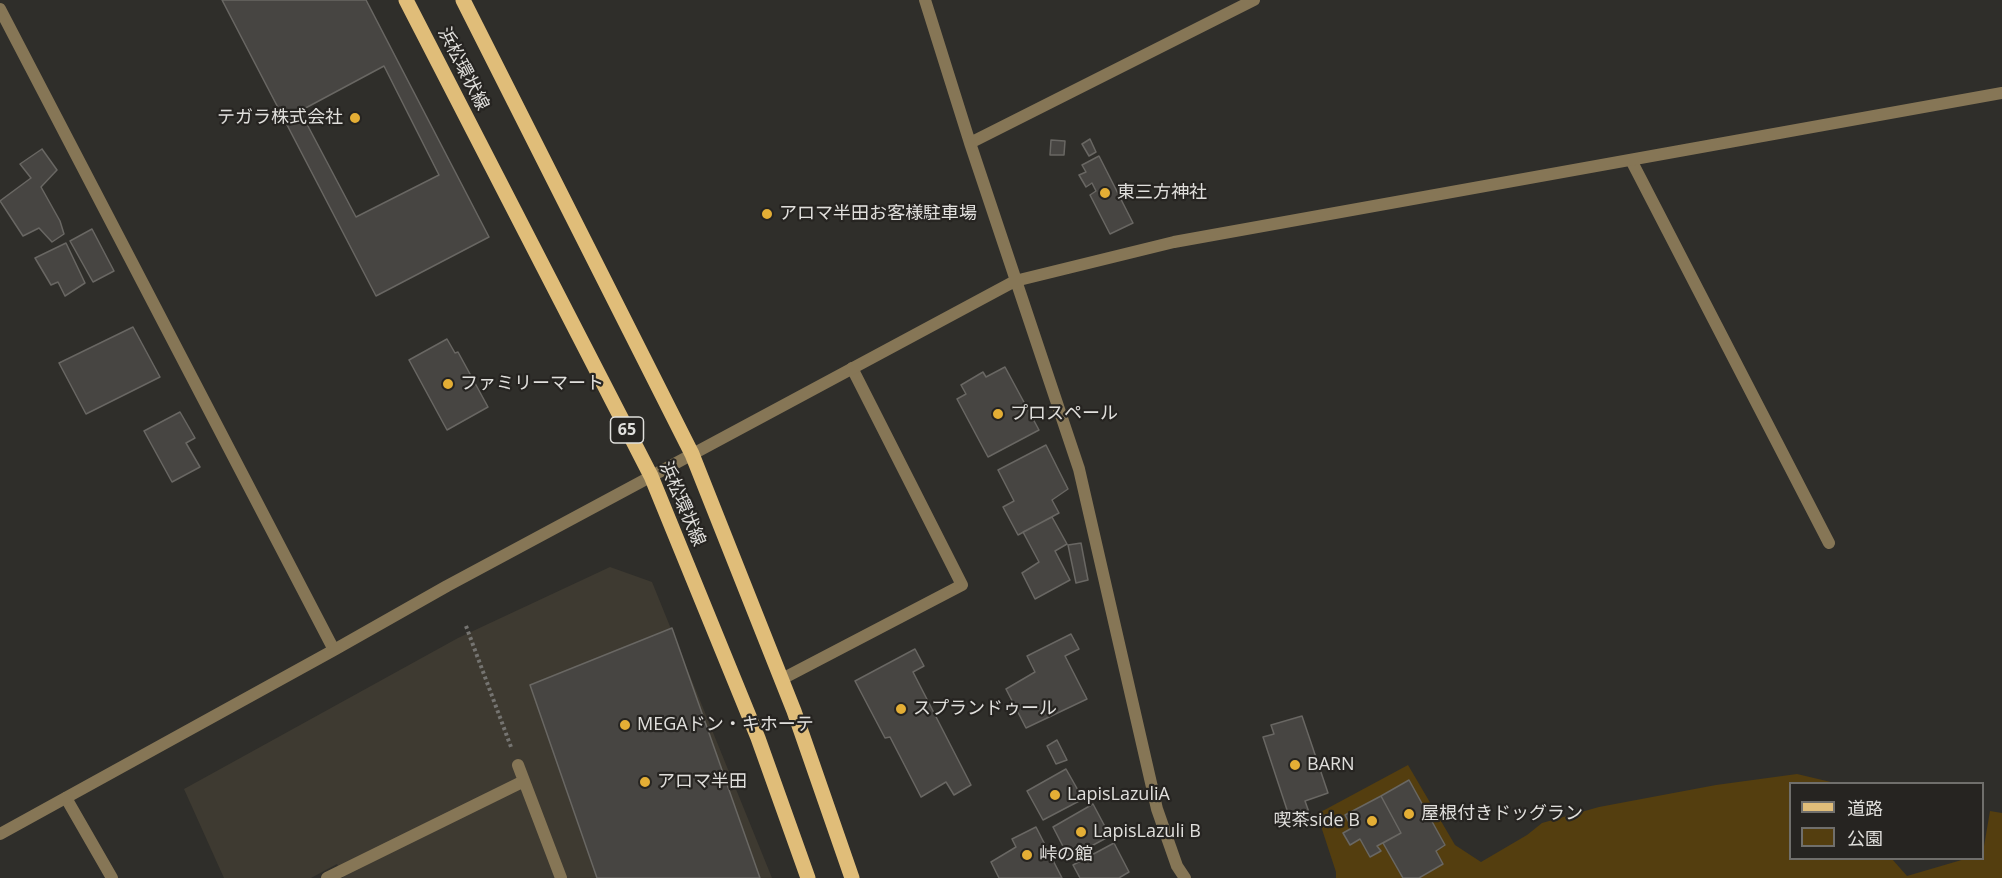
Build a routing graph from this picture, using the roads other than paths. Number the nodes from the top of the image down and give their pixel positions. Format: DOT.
graph roads {
  1 [pos="406,0"];
  2 [pos="463,0"];
  3 [pos="926,0"];
  4 [pos="1254,0"];
  5 [pos="0,9"];
  6 [pos="2002,93"];
  7 [pos="970,143"];
  8 [pos="1631,160"];
  9 [pos="1015,281"];
  10 [pos="852,368"];
  11 [pos="692,454"];
  12 [pos="651,476"];
  13 [pos="1829,543"];
  14 [pos="334,650"];
  15 [pos="782,679"];
  16 [pos="518,765"];
  17 [pos="524,781"];
  18 [pos="66,798"];
  19 [pos="0,834"];
  20 [pos="342,874"];
  21 [pos="112,878"];
  22 [pos="327,878"];
  23 [pos="561,878"];
  24 [pos="808,878"];
  25 [pos="852,878"];
  26 [pos="1185,878"];
  1 -- 12 [label="main road, 浜松環状線 / 65"];
  2 -- 11 [label="main road, 浜松環状線 / 65"];
  3 -- 7 [label="street"];
  4 -- 7 [label="street"];
  5 -- 14 [label="street"];
  6 -- 8 [label="street"];
  7 -- 9 [label="street"];
  8 -- 9 [label="street"];
  8 -- 13 [label="street"];
  9 -- 10 [label="street"];
  9 -- 26 [label="street"];
  10 -- 11 [label="street"];
  10 -- 15 [label="street"];
  11 -- 12 [label="street"];
  11 -- 15 [label="main road, 浜松環状線 / 65"];
  12 -- 14 [label="street"];
  12 -- 24 [label="main road, 浜松環状線 / 65"];
  14 -- 18 [label="street"];
  15 -- 25 [label="main road, 浜松環状線 / 65"];
  16 -- 17 [label="street"];
  17 -- 20 [label="street"];
  17 -- 23 [label="street"];
  18 -- 19 [label="street"];
  18 -- 21 [label="street"];
  20 -- 22 [label="street"];
}
